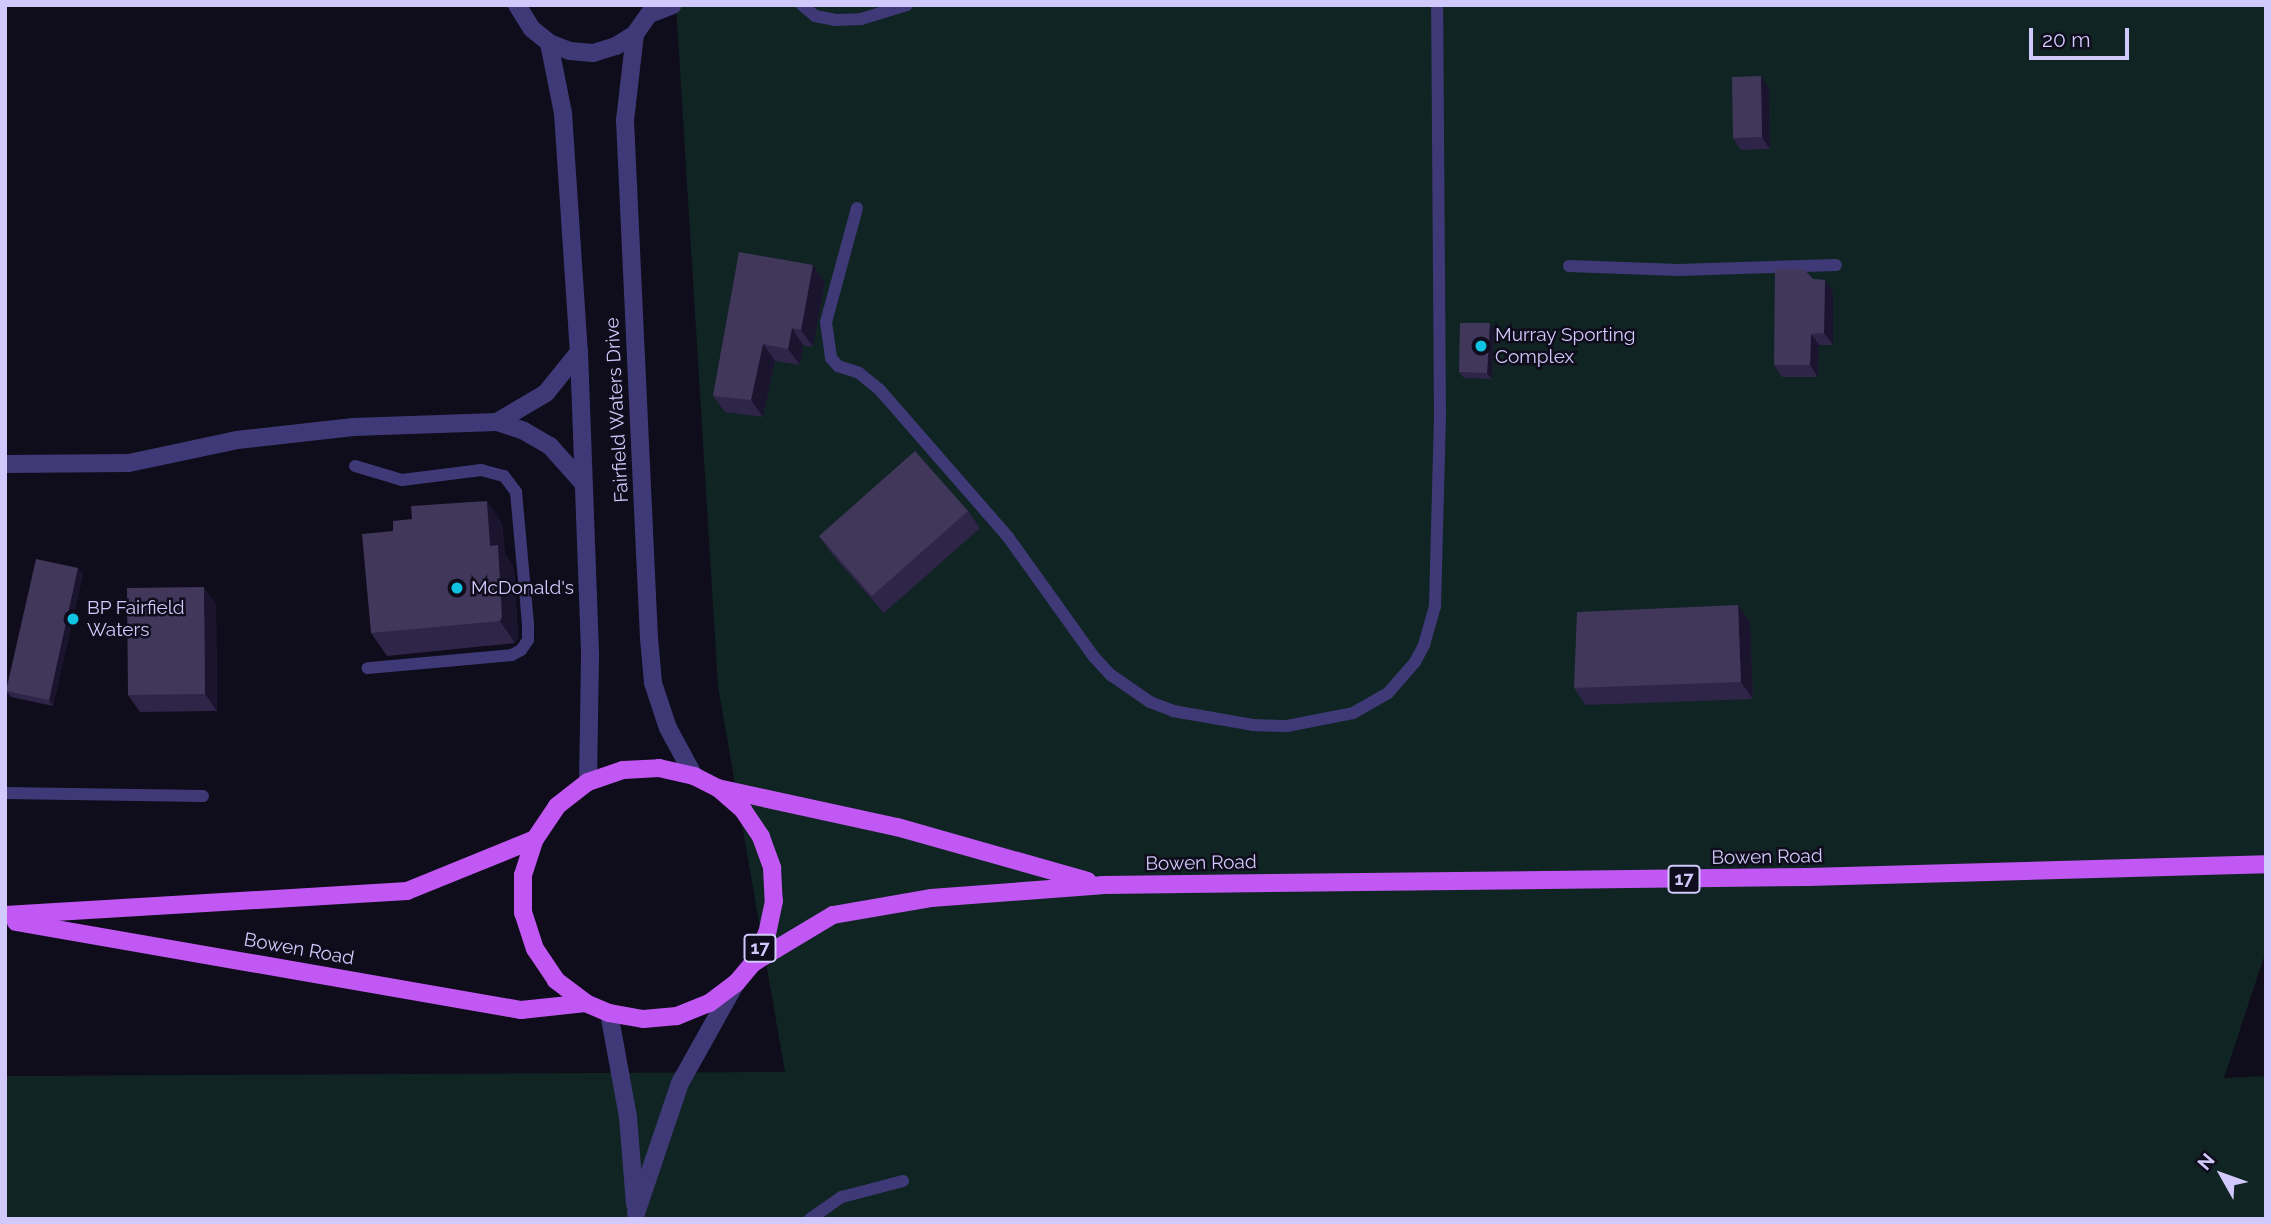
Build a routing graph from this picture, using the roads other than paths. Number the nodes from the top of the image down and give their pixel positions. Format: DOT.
graph roads {
  1 [pos="673,5"];
  2 [pos="802,5"];
  3 [pos="907,5"];
  4 [pos="1437,5"];
  5 [pos="513,7"];
  6 [pos="654,9"];
  7 [pos="635,34"];
  8 [pos="549,43"];
  9 [pos="857,208"];
  10 [pos="1836,265"];
  11 [pos="1569,266"];
  12 [pos="579,352"];
  13 [pos="497,422"];
  14 [pos="5,464"];
  15 [pos="355,466"];
  16 [pos="583,483"];
  17 [pos="368,667"];
  18 [pos="694,776"];
  19 [pos="589,782"];
  20 [pos="718,788"];
  21 [pos="5,793"];
  22 [pos="203,796"];
  23 [pos="535,839"];
  24 [pos="2266,864"];
  25 [pos="1102,885"];
  26 [pos="5,918"];
  27 [pos="753,963"];
  28 [pos="736,983"];
  29 [pos="586,1003"];
  30 [pos="609,1013"];
  31 [pos="903,1181"];
  32 [pos="636,1216"];
  33 [pos="810,1219"];
  1 -- 6 [label="street"];
  2 -- 3 [label="lane"];
  4 -- 9 [label="lane"];
  5 -- 8 [label="street"];
  6 -- 7 [label="street"];
  7 -- 8 [label="street"];
  7 -- 18 [label="street, Fairfield Waters Drive"];
  8 -- 12 [label="street, Fairfield Waters Drive"];
  10 -- 11 [label="lane"];
  12 -- 13 [label="street"];
  12 -- 16 [label="street, Fairfield Waters Drive"];
  13 -- 14 [label="street"];
  13 -- 16 [label="street"];
  15 -- 17 [label="lane"];
  16 -- 19 [label="street, Fairfield Waters Drive"];
  18 -- 19 [label="main road, Bowen Road / 17"];
  18 -- 20 [label="main road, Bowen Road / 17"];
  19 -- 23 [label="main road, Bowen Road / 17"];
  20 -- 25 [label="main road, Bowen Road / 17"];
  20 -- 27 [label="main road, Bowen Road / 17"];
  21 -- 22 [label="lane"];
  23 -- 26 [label="main road, Bowen Road / 17"];
  23 -- 29 [label="main road, Bowen Road / 17"];
  24 -- 25 [label="main road, Bowen Road / 17"];
  25 -- 27 [label="main road, Bowen Road / 17"];
  26 -- 29 [label="main road, Bowen Road / 17"];
  27 -- 28 [label="main road, Bowen Road / 17"];
  28 -- 30 [label="main road, Bowen Road / 17"];
  28 -- 32 [label="street"];
  29 -- 30 [label="main road, Bowen Road / 17"];
  30 -- 32 [label="street"];
  31 -- 33 [label="lane"];
}
